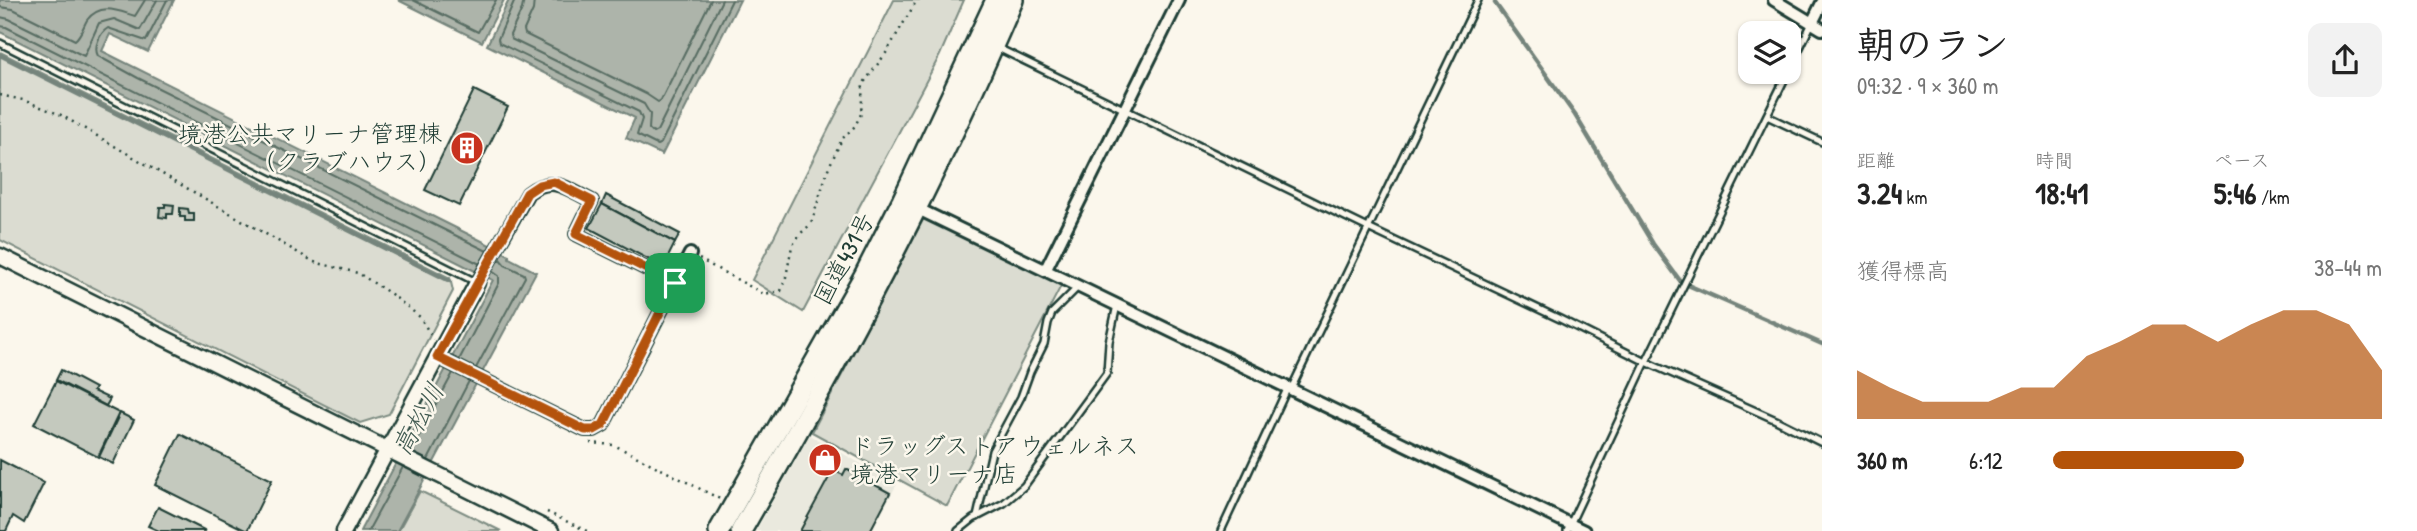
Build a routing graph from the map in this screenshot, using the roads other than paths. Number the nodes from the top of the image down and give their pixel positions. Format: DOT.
graph roads {
  1 [pos="996,0"];
  2 [pos="1013,0"];
  3 [pos="1179,0"];
  4 [pos="1478,0"];
  5 [pos="1774,0"];
  6 [pos="1822,3"];
  7 [pos="1817,26"];
  8 [pos="0,43"];
  9 [pos="993,46"];
  10 [pos="1801,51"];
  11 [pos="1782,84"];
  12 [pos="1126,111"];
  13 [pos="1767,116"];
  14 [pos="1822,142"];
  15 [pos="909,204"];
  16 [pos="1368,228"];
  17 [pos="690,254"];
  18 [pos="0,256"];
  19 [pos="1046,269"];
  20 [pos="479,279"];
  21 [pos="675,283"];
  22 [pos="1079,286"];
  23 [pos="1117,306"];
  24 [pos="443,360"];
  25 [pos="1646,362"];
  26 [pos="1290,388"];
  27 [pos="1822,443"];
  28 [pos="393,453"];
  29 [pos="977,517"];
  30 [pos="1569,528"];
  31 [pos="344,531"];
  32 [pos="551,531"];
  33 [pos="719,531"];
  34 [pos="741,531"];
  35 [pos="958,531"];
  36 [pos="1221,531"];
  37 [pos="1584,531"];
  1 -- 15 [label="highway, 国道431号"];
  2 -- 9 [label="highway, 国道431号"];
  3 -- 12 [label="street"];
  4 -- 16 [label="lane"];
  5 -- 7 [label="street"];
  6 -- 7 [label="street"];
  7 -- 10 [label="lane"];
  8 -- 20 [label="lane"];
  9 -- 12 [label="lane"];
  9 -- 15 [label="highway, 国道431号"];
  11 -- 13 [label="lane"];
  12 -- 16 [label="lane"];
  12 -- 19 [label="street"];
  13 -- 14 [label="lane"];
  13 -- 25 [label="lane"];
  15 -- 19 [label="street"];
  15 -- 33 [label="highway, 国道431号"];
  15 -- 34 [label="highway, 国道431号"];
  16 -- 25 [label="lane"];
  16 -- 26 [label="lane"];
  17 -- 21 [label="street"];
  18 -- 28 [label="street"];
  19 -- 22 [label="street"];
  20 -- 21 [label="street"];
  20 -- 24 [label="street"];
  21 -- 24 [label="street"];
  22 -- 23 [label="street"];
  22 -- 29 [label="lane"];
  23 -- 26 [label="street"];
  23 -- 29 [label="lane"];
  24 -- 28 [label="street"];
  25 -- 27 [label="lane"];
  25 -- 30 [label="lane"];
  26 -- 30 [label="street"];
  26 -- 36 [label="lane"];
  28 -- 31 [label="street"];
  28 -- 32 [label="street"];
  29 -- 35 [label="lane"];
  30 -- 37 [label="street"];
}
